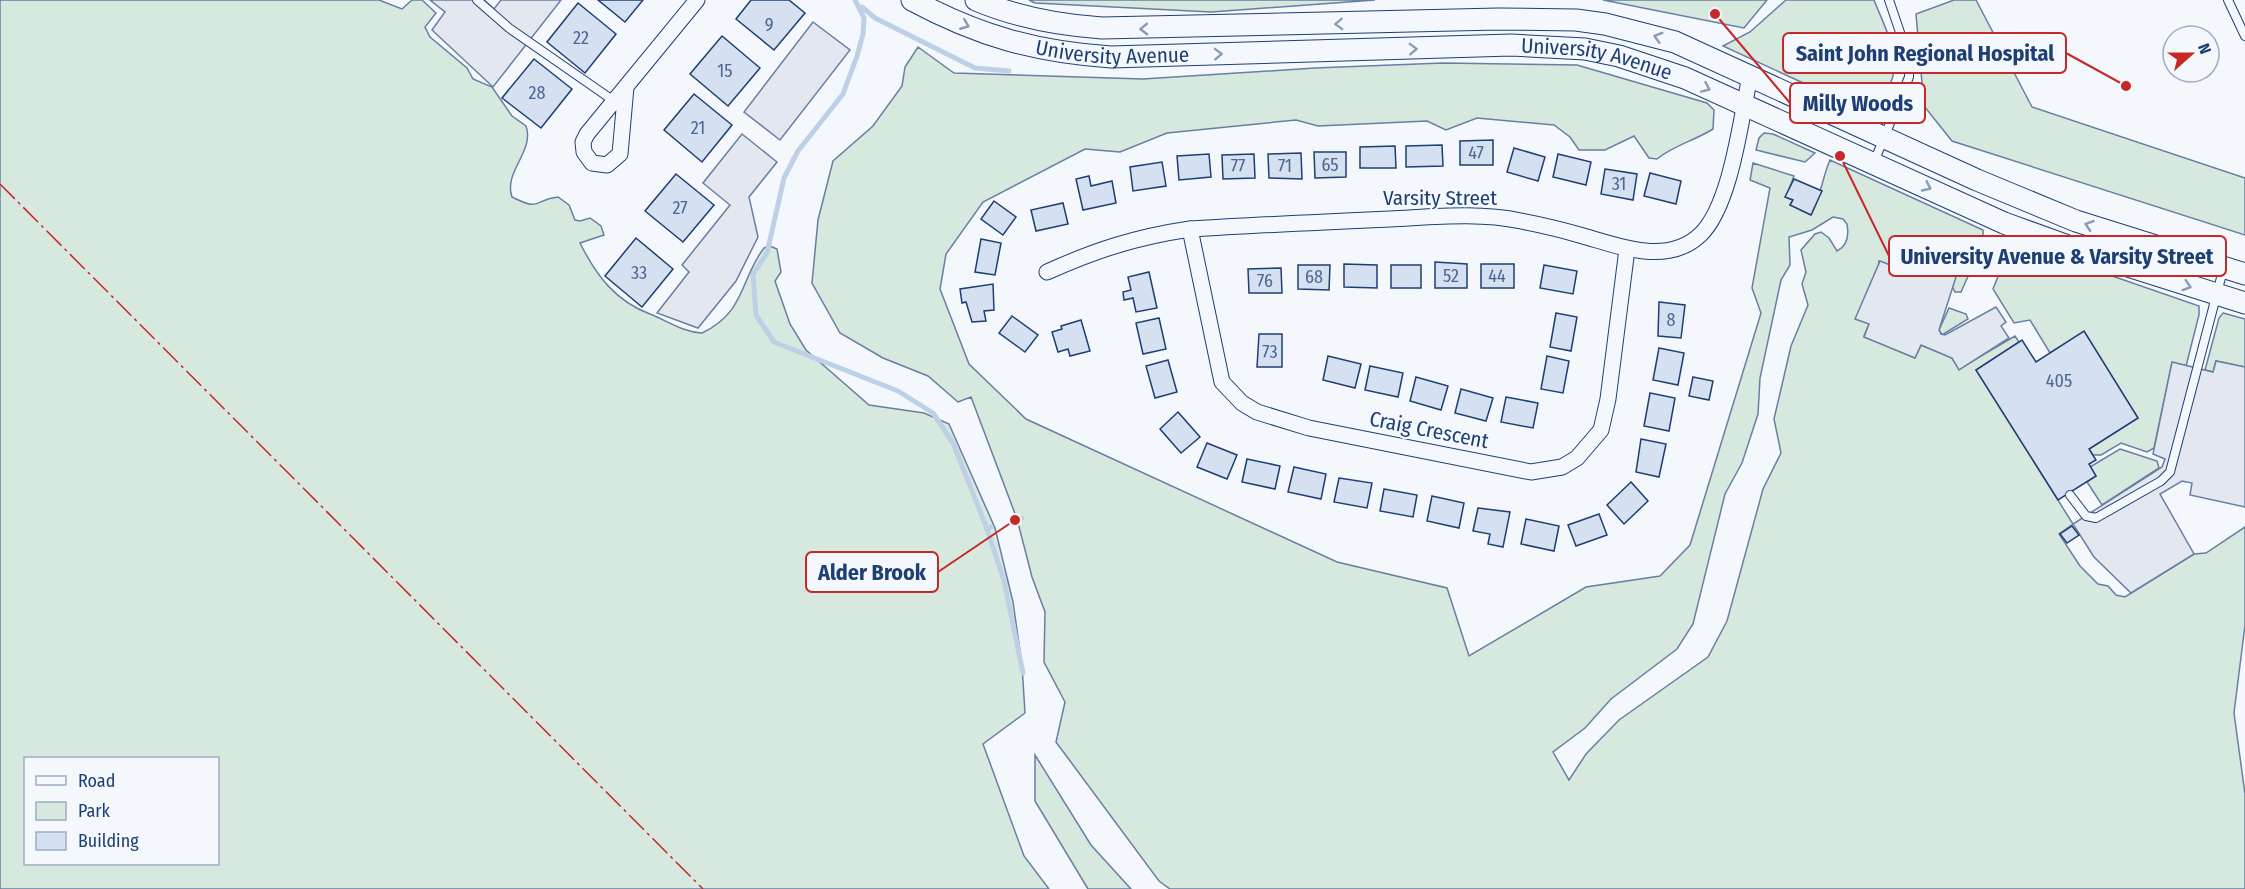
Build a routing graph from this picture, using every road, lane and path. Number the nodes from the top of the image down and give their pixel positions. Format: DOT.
graph roads {
  1 [pos="477,0"];
  2 [pos="697,0"];
  3 [pos="912,0"];
  4 [pos="976,0"];
  5 [pos="1889,0"];
  6 [pos="2228,0"];
  7 [pos="2245,36"];
  8 [pos="1750,76"];
  9 [pos="626,87"];
  10 [pos="614,101"];
  11 [pos="1744,105"];
  12 [pos="1884,138"];
  13 [pos="1873,163"];
  14 [pos="1190,229"];
  15 [pos="1627,249"];
  16 [pos="2223,268"];
  17 [pos="1047,272"];
  18 [pos="2245,274"];
  19 [pos="2216,295"];
  20 [pos="2245,303"];
  21 [pos="2070,495"];
  1 -- 10 [label="lane"];
  2 -- 9 [label="street"];
  3 -- 11 [label="main road, University Avenue, one-way"];
  8 -- 4 [label="main road, University Avenue, one-way"];
  5 -- 12 [label="lane"];
  6 -- 7 [label="lane"];
  8 -- 11 [label="street, Varsity Street"];
  8 -- 12 [label="main road, University Avenue"];
  9 -- 10 [label="street"];
  9 -- 10 [label="street"];
  11 -- 13 [label="main road, University Avenue"];
  11 -- 15 [label="street, Varsity Street"];
  12 -- 13 [label="lane"];
  16 -- 12 [label="main road, University Avenue, one-way"];
  13 -- 19 [label="main road, University Avenue, one-way"];
  14 -- 15 [label="street, Varsity Street"];
  14 -- 15 [label="street, Craig Crescent"];
  14 -- 17 [label="street, Varsity Street"];
  16 -- 18 [label="main road, University Avenue"];
  16 -- 19 [label="lane"];
  19 -- 20 [label="main road, University Avenue"];
  19 -- 21 [label="lane"];
}
